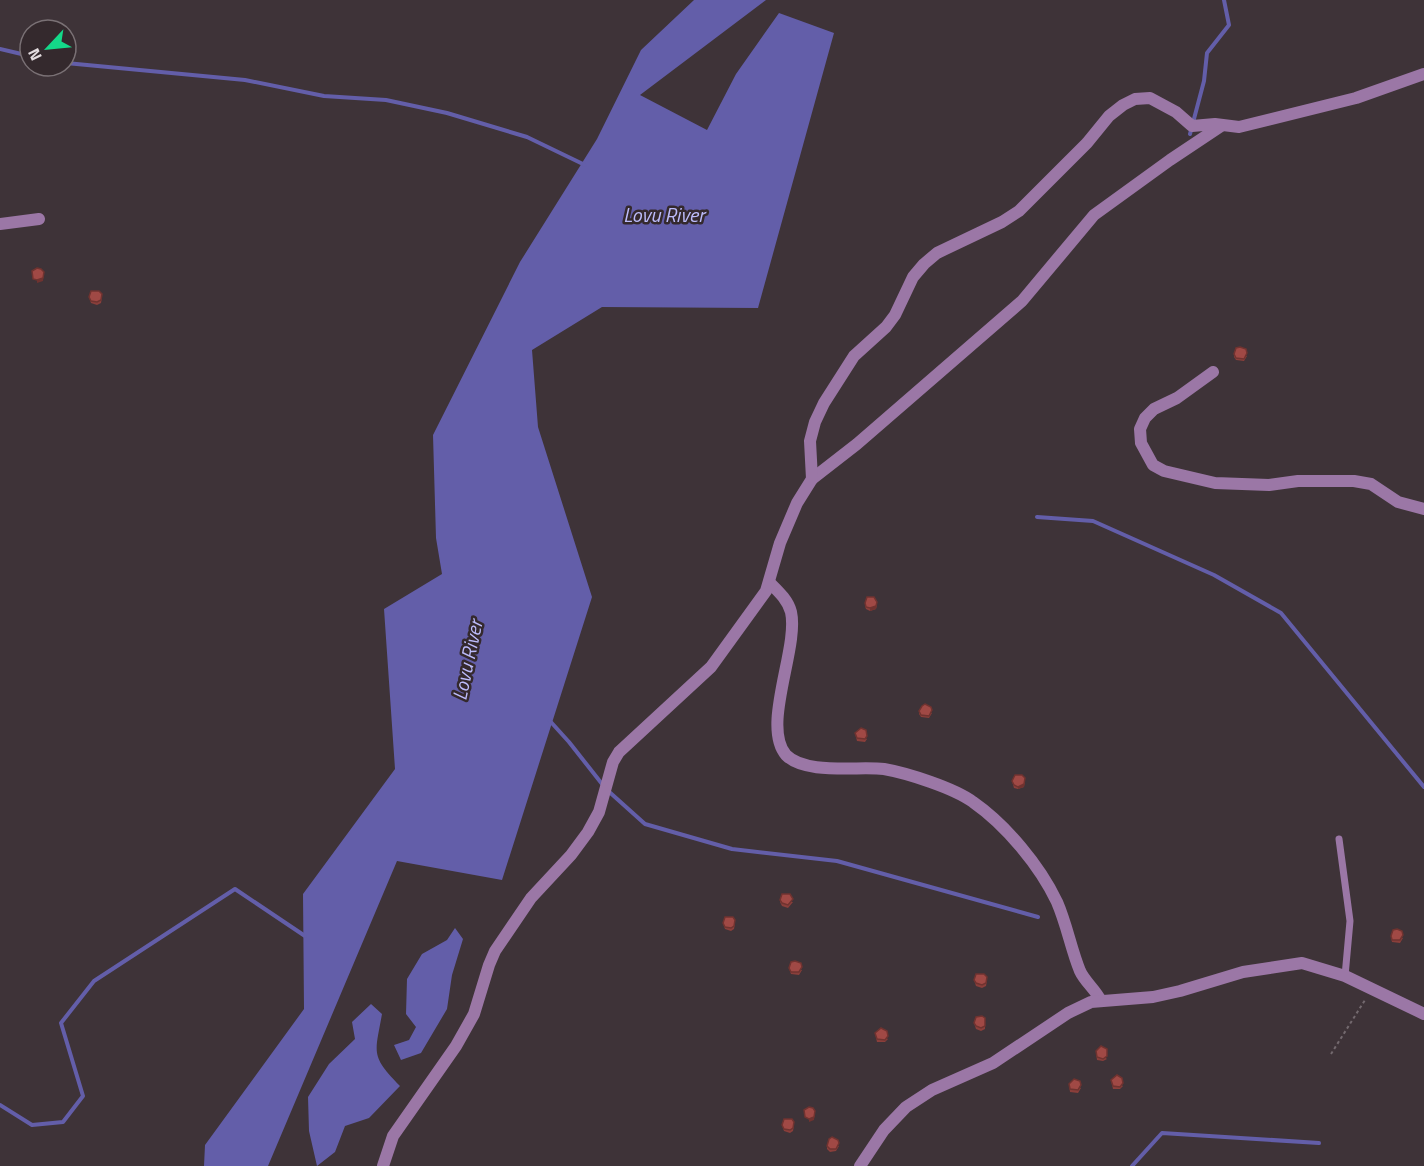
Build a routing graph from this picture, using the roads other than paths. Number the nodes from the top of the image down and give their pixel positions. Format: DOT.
graph roads {
  1 [pos="1424,74"];
  2 [pos="1221,126"];
  3 [pos="39,219"];
  4 [pos="0,224"];
  5 [pos="1213,372"];
  6 [pos="812,479"];
  7 [pos="1424,508"];
  8 [pos="770,583"];
  9 [pos="1339,839"];
  10 [pos="1345,976"];
  11 [pos="1101,1000"];
  12 [pos="1424,1014"];
  13 [pos="383,1166"];
  14 [pos="860,1166"];
  1 -- 2 [label="street"];
  2 -- 6 [label="street"];
  2 -- 6 [label="street"];
  3 -- 4 [label="street"];
  5 -- 7 [label="street"];
  6 -- 8 [label="street"];
  8 -- 11 [label="street"];
  8 -- 13 [label="street"];
  9 -- 10 [label="lane"];
  10 -- 11 [label="street"];
  10 -- 12 [label="street"];
  11 -- 14 [label="street"];
}
